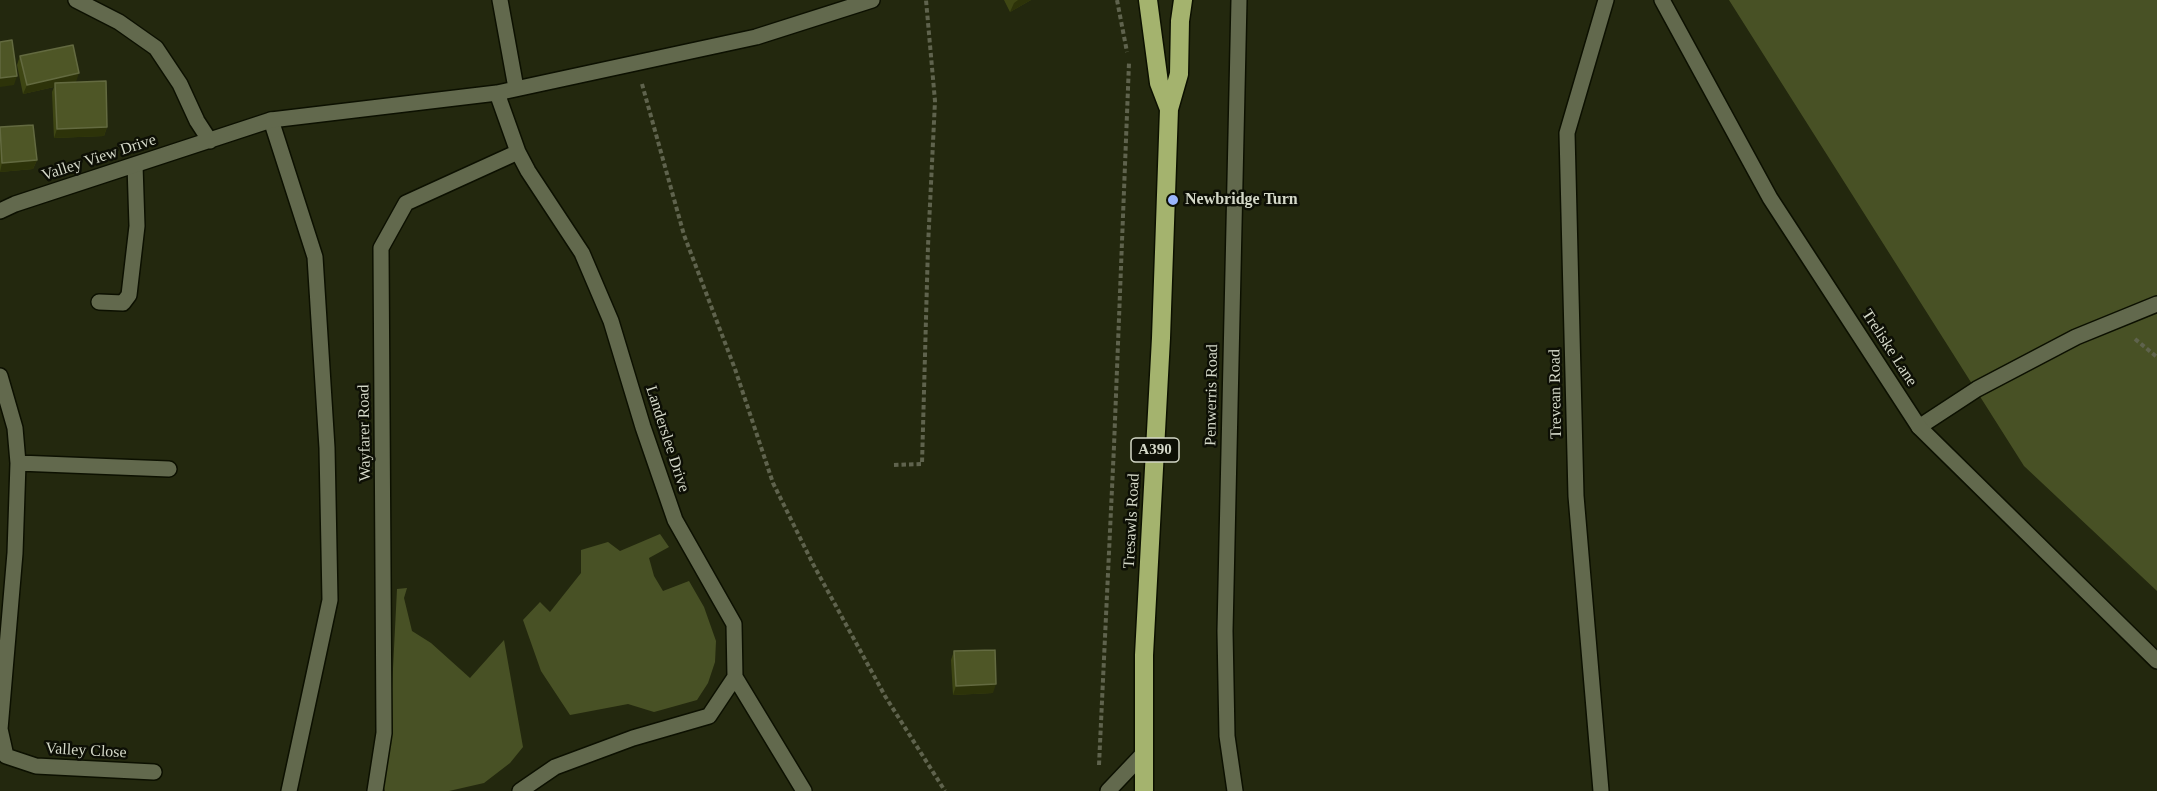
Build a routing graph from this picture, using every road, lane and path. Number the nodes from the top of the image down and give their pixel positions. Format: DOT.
graph roads {
  1 [pos="76,0"];
  2 [pos="500,0"];
  3 [pos="872,0"];
  4 [pos="926,0"];
  5 [pos="1117,0"];
  6 [pos="1148,0"];
  7 [pos="1184,0"];
  8 [pos="1239,0"];
  9 [pos="1606,0"];
  10 [pos="1662,0"];
  11 [pos="854,3"];
  12 [pos="636,63"];
  13 [pos="516,88"];
  14 [pos="497,93"];
  15 [pos="1169,110"];
  16 [pos="271,120"];
  17 [pos="210,141"];
  18 [pos="518,152"];
  19 [pos="135,165"];
  20 [pos="0,211"];
  21 [pos="99,302"];
  22 [pos="2157,304"];
  23 [pos="0,376"];
  24 [pos="1919,427"];
  25 [pos="18,463"];
  26 [pos="894,465"];
  27 [pos="169,469"];
  28 [pos="5,622"];
  29 [pos="2157,662"];
  30 [pos="735,676"];
  31 [pos="1144,753"];
  32 [pos="154,772"];
  33 [pos="1098,772"];
  34 [pos="289,791"];
  35 [pos="375,791"];
  36 [pos="520,791"];
  37 [pos="804,791"];
  38 [pos="945,791"];
  39 [pos="1107,791"];
  40 [pos="1144,791"];
  41 [pos="1235,791"];
  42 [pos="1601,791"];
  1 -- 17 [label="street"];
  2 -- 13 [label="street"];
  3 -- 11 [label="street, Valley View Drive"];
  4 -- 26 [label="path"];
  5 -- 33 [label="path"];
  6 -- 15 [label="highway, Tresawls Road / A390"];
  7 -- 15 [label="highway, Tresawls Road / A390"];
  8 -- 41 [label="street, Penwerris Road"];
  9 -- 42 [label="street, Trevean Road"];
  10 -- 24 [label="street, Treliske Lane"];
  11 -- 12 [label="street, Valley View Drive"];
  12 -- 13 [label="street, Valley View Drive"];
  12 -- 38 [label="path"];
  13 -- 14 [label="street, Valley View Drive"];
  14 -- 16 [label="street, Valley View Drive"];
  14 -- 18 [label="street, Landerslee Drive"];
  15 -- 31 [label="highway, Tresawls Road / A390"];
  16 -- 17 [label="street, Valley View Drive"];
  16 -- 34 [label="street"];
  17 -- 19 [label="street, Valley View Drive"];
  18 -- 30 [label="street, Landerslee Drive"];
  18 -- 35 [label="street, Wayfarer Road"];
  19 -- 20 [label="street, Valley View Drive"];
  19 -- 21 [label="street"];
  22 -- 24 [label="street"];
  23 -- 25 [label="street, Valley Close"];
  24 -- 29 [label="street, Treliske Lane"];
  25 -- 27 [label="street"];
  25 -- 28 [label="street, Valley Close"];
  28 -- 32 [label="street, Valley Close"];
  30 -- 36 [label="street"];
  30 -- 37 [label="street, Landerslee Drive"];
  31 -- 39 [label="street"];
  31 -- 40 [label="highway, Tresawls Road / A390"];
}
